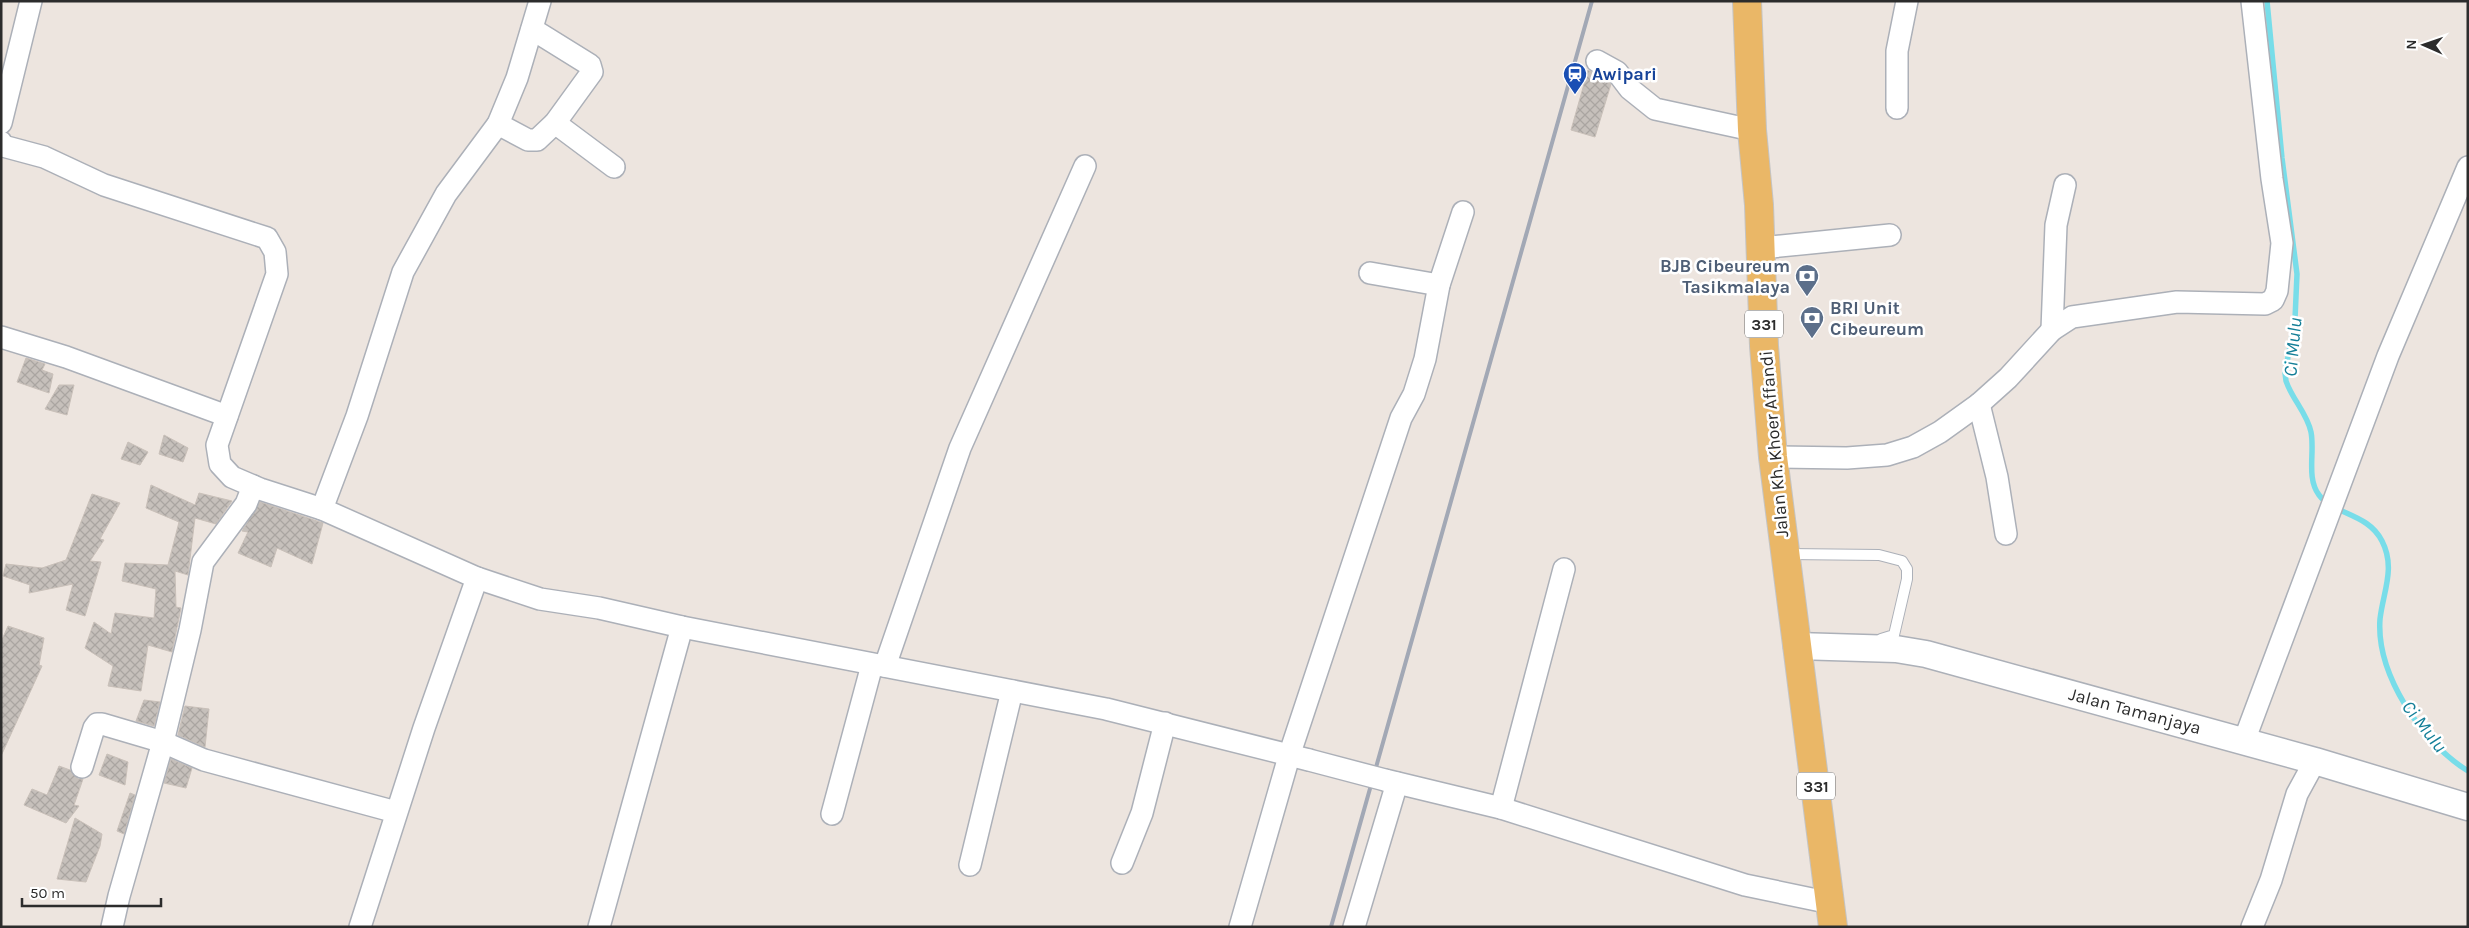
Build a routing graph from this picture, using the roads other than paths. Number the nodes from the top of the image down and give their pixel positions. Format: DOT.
graph roads {
  1 [pos="31,1"];
  2 [pos="540,1"];
  3 [pos="1747,1"];
  4 [pos="1907,1"];
  5 [pos="2252,1"];
  6 [pos="532,29"];
  7 [pos="1597,61"];
  8 [pos="1897,108"];
  9 [pos="1,123"];
  10 [pos="555,123"];
  11 [pos="498,124"];
  12 [pos="1752,130"];
  13 [pos="1,142"];
  14 [pos="1085,166"];
  15 [pos="614,167"];
  16 [pos="2468,167"];
  17 [pos="2065,185"];
  18 [pos="1463,212"];
  19 [pos="1890,235"];
  20 [pos="1761,248"];
  21 [pos="1370,273"];
  22 [pos="1439,285"];
  23 [pos="2052,330"];
  24 [pos="1,337"];
  25 [pos="1979,404"];
  26 [pos="227,416"];
  27 [pos="1773,457"];
  28 [pos="252,486"];
  29 [pos="322,509"];
  30 [pos="2006,534"];
  31 [pos="1784,554"];
  32 [pos="1564,569"];
  33 [pos="477,578"];
  34 [pos="682,627"];
  35 [pos="1840,636"];
  36 [pos="1799,638"];
  37 [pos="879,665"];
  38 [pos="1012,691"];
  39 [pos="1165,723"];
  40 [pos="2244,741"];
  41 [pos="162,742"];
  42 [pos="1300,757"];
  43 [pos="2315,761"];
  44 [pos="82,767"];
  45 [pos="1391,781"];
  46 [pos="2468,807"];
  47 [pos="1500,808"];
  48 [pos="396,812"];
  49 [pos="832,814"];
  50 [pos="1122,863"];
  51 [pos="970,865"];
  52 [pos="1832,915"];
  53 [pos="112,927"];
  54 [pos="360,927"];
  55 [pos="599,927"];
  56 [pos="1240,927"];
  57 [pos="1354,927"];
  58 [pos="2252,927"];
  1 -- 9 [label="street"];
  2 -- 6 [label="street"];
  3 -- 12 [label="main road, Jalan Kh. Khoer Affandi / 331"];
  4 -- 8 [label="street"];
  5 -- 23 [label="street"];
  6 -- 10 [label="street"];
  6 -- 11 [label="street"];
  7 -- 12 [label="street"];
  10 -- 11 [label="street"];
  10 -- 15 [label="street"];
  11 -- 29 [label="street"];
  12 -- 20 [label="main road, Jalan Kh. Khoer Affandi / 331"];
  13 -- 26 [label="street"];
  14 -- 37 [label="street"];
  16 -- 40 [label="street"];
  17 -- 23 [label="street"];
  18 -- 22 [label="street"];
  19 -- 20 [label="street"];
  20 -- 27 [label="main road, Jalan Kh. Khoer Affandi / 331"];
  21 -- 22 [label="street"];
  22 -- 42 [label="street"];
  23 -- 25 [label="street"];
  24 -- 26 [label="street"];
  25 -- 27 [label="street"];
  25 -- 30 [label="street"];
  26 -- 28 [label="street"];
  27 -- 31 [label="main road, Jalan Kh. Khoer Affandi / 331"];
  28 -- 29 [label="street"];
  28 -- 41 [label="street"];
  29 -- 33 [label="street"];
  31 -- 35 [label="lane"];
  31 -- 36 [label="main road, Jalan Kh. Khoer Affandi / 331"];
  32 -- 47 [label="street"];
  33 -- 34 [label="street"];
  33 -- 48 [label="street"];
  34 -- 37 [label="street"];
  34 -- 55 [label="street"];
  36 -- 40 [label="street, Jalan Tamanjaya"];
  36 -- 52 [label="main road, 331"];
  37 -- 38 [label="street"];
  37 -- 49 [label="street"];
  38 -- 39 [label="street"];
  38 -- 51 [label="street"];
  39 -- 42 [label="street"];
  39 -- 50 [label="street"];
  40 -- 43 [label="street, Jalan Tamanjaya"];
  41 -- 44 [label="street"];
  41 -- 48 [label="street"];
  41 -- 53 [label="street"];
  42 -- 45 [label="street, bridge"];
  42 -- 56 [label="street"];
  43 -- 46 [label="street, Jalan Tamanjaya"];
  43 -- 58 [label="street"];
  45 -- 47 [label="street"];
  45 -- 57 [label="street"];
  47 -- 52 [label="street"];
  48 -- 54 [label="street"];
}
